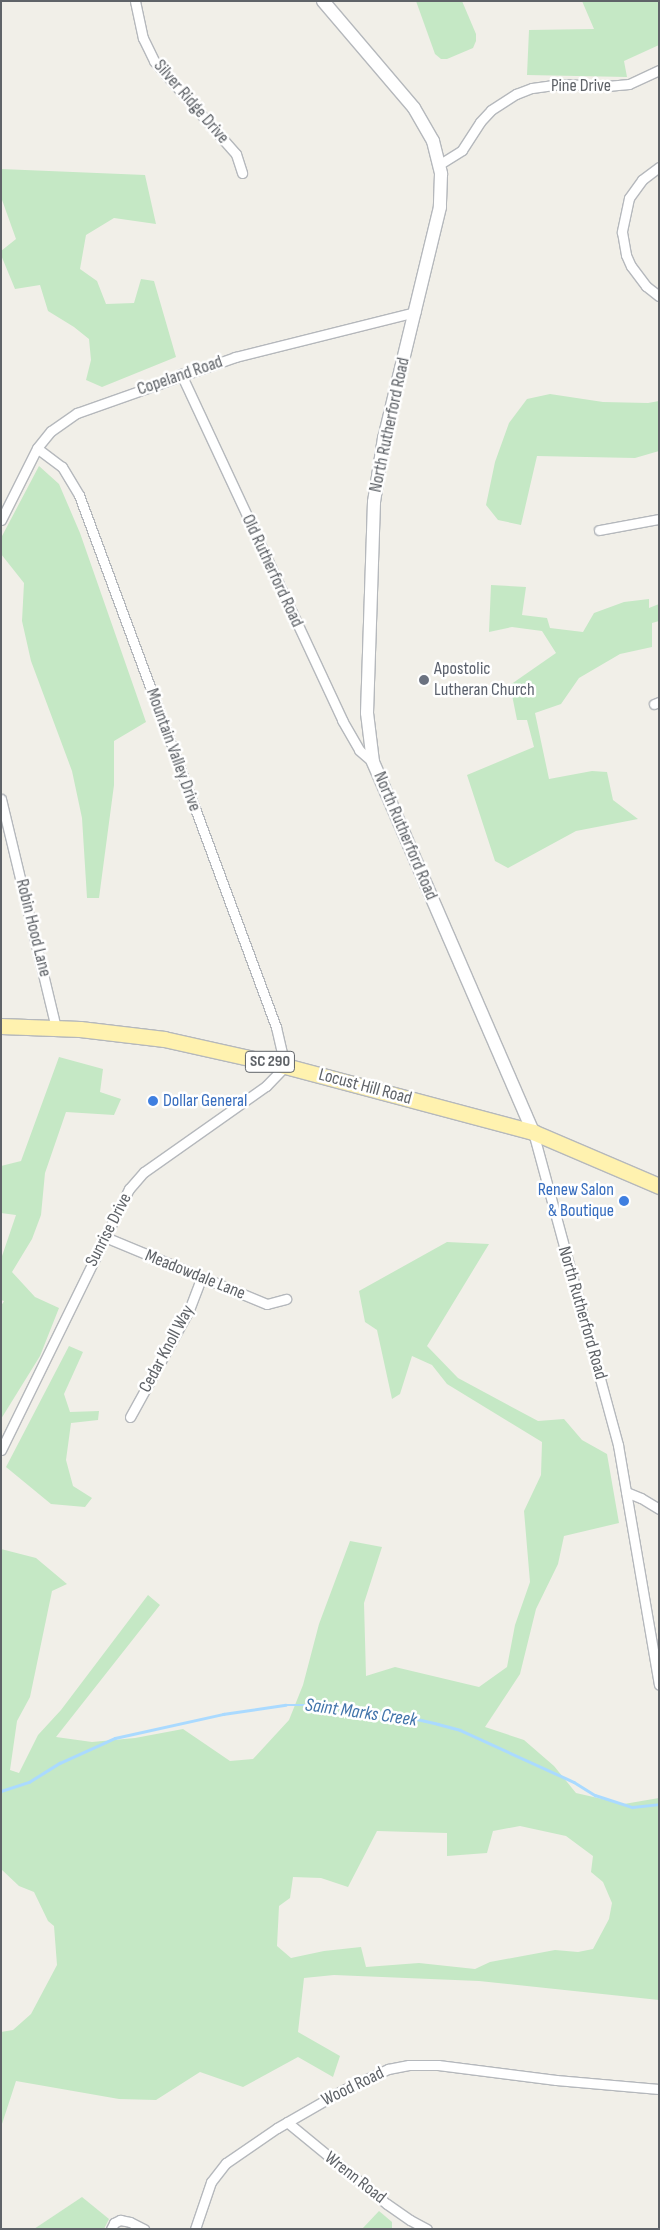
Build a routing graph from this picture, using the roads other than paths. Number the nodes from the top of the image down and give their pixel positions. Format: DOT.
graph roads {
  1 [pos="135,1"];
  2 [pos="323,1"];
  3 [pos="659,70"];
  4 [pos="440,164"];
  5 [pos="659,167"];
  6 [pos="242,173"];
  7 [pos="659,296"];
  8 [pos="415,312"];
  9 [pos="181,374"];
  10 [pos="37,448"];
  11 [pos="659,519"];
  12 [pos="1,520"];
  13 [pos="598,530"];
  14 [pos="373,762"];
  15 [pos="1,799"];
  16 [pos="1,1026"];
  17 [pos="56,1028"];
  18 [pos="285,1066"];
  19 [pos="533,1132"];
  20 [pos="659,1186"];
  21 [pos="105,1238"];
  22 [pos="201,1279"];
  23 [pos="286,1300"];
  24 [pos="130,1417"];
  25 [pos="1,1450"];
  26 [pos="626,1492"];
  27 [pos="659,1509"];
  28 [pos="659,1685"];
  29 [pos="659,2089"];
  30 [pos="287,2122"];
  31 [pos="111,2229"];
  32 [pos="144,2229"];
  33 [pos="195,2229"];
  34 [pos="427,2229"];
  1 -- 6 [label="street, Silver Ridge Drive"];
  2 -- 4 [label="street, North Rutherford Road"];
  3 -- 4 [label="street, Pine Drive"];
  4 -- 8 [label="street, North Rutherford Road"];
  5 -- 7 [label="street"];
  8 -- 9 [label="street, Copeland Road"];
  8 -- 14 [label="street, North Rutherford Road"];
  9 -- 10 [label="street, Copeland Road"];
  9 -- 14 [label="street, Old Rutherford Road"];
  10 -- 12 [label="street, Copeland Road"];
  10 -- 18 [label="street, Mountain Valley Drive"];
  11 -- 13 [label="street"];
  14 -- 19 [label="street, North Rutherford Road"];
  15 -- 17 [label="street, Robin Hood Lane"];
  16 -- 17 [label="main road, Locust Hill Road / SC 290"];
  17 -- 18 [label="main road, Locust Hill Road / SC 290"];
  18 -- 19 [label="main road, Locust Hill Road / SC 290"];
  18 -- 21 [label="street, Sunrise Drive"];
  19 -- 20 [label="main road, Locust Hill Road / SC 290"];
  19 -- 26 [label="street, North Rutherford Road"];
  21 -- 22 [label="street, Meadowdale Lane"];
  21 -- 25 [label="street, Sunrise Drive"];
  22 -- 23 [label="street, Meadowdale Lane"];
  22 -- 24 [label="street, Cedar Knoll Way"];
  26 -- 27 [label="street"];
  26 -- 28 [label="street, North Rutherford Road"];
  29 -- 30 [label="street, Wood Road"];
  30 -- 33 [label="street, Wood Road"];
  30 -- 34 [label="street, Wrenn Road"];
  31 -- 32 [label="street"];
}
